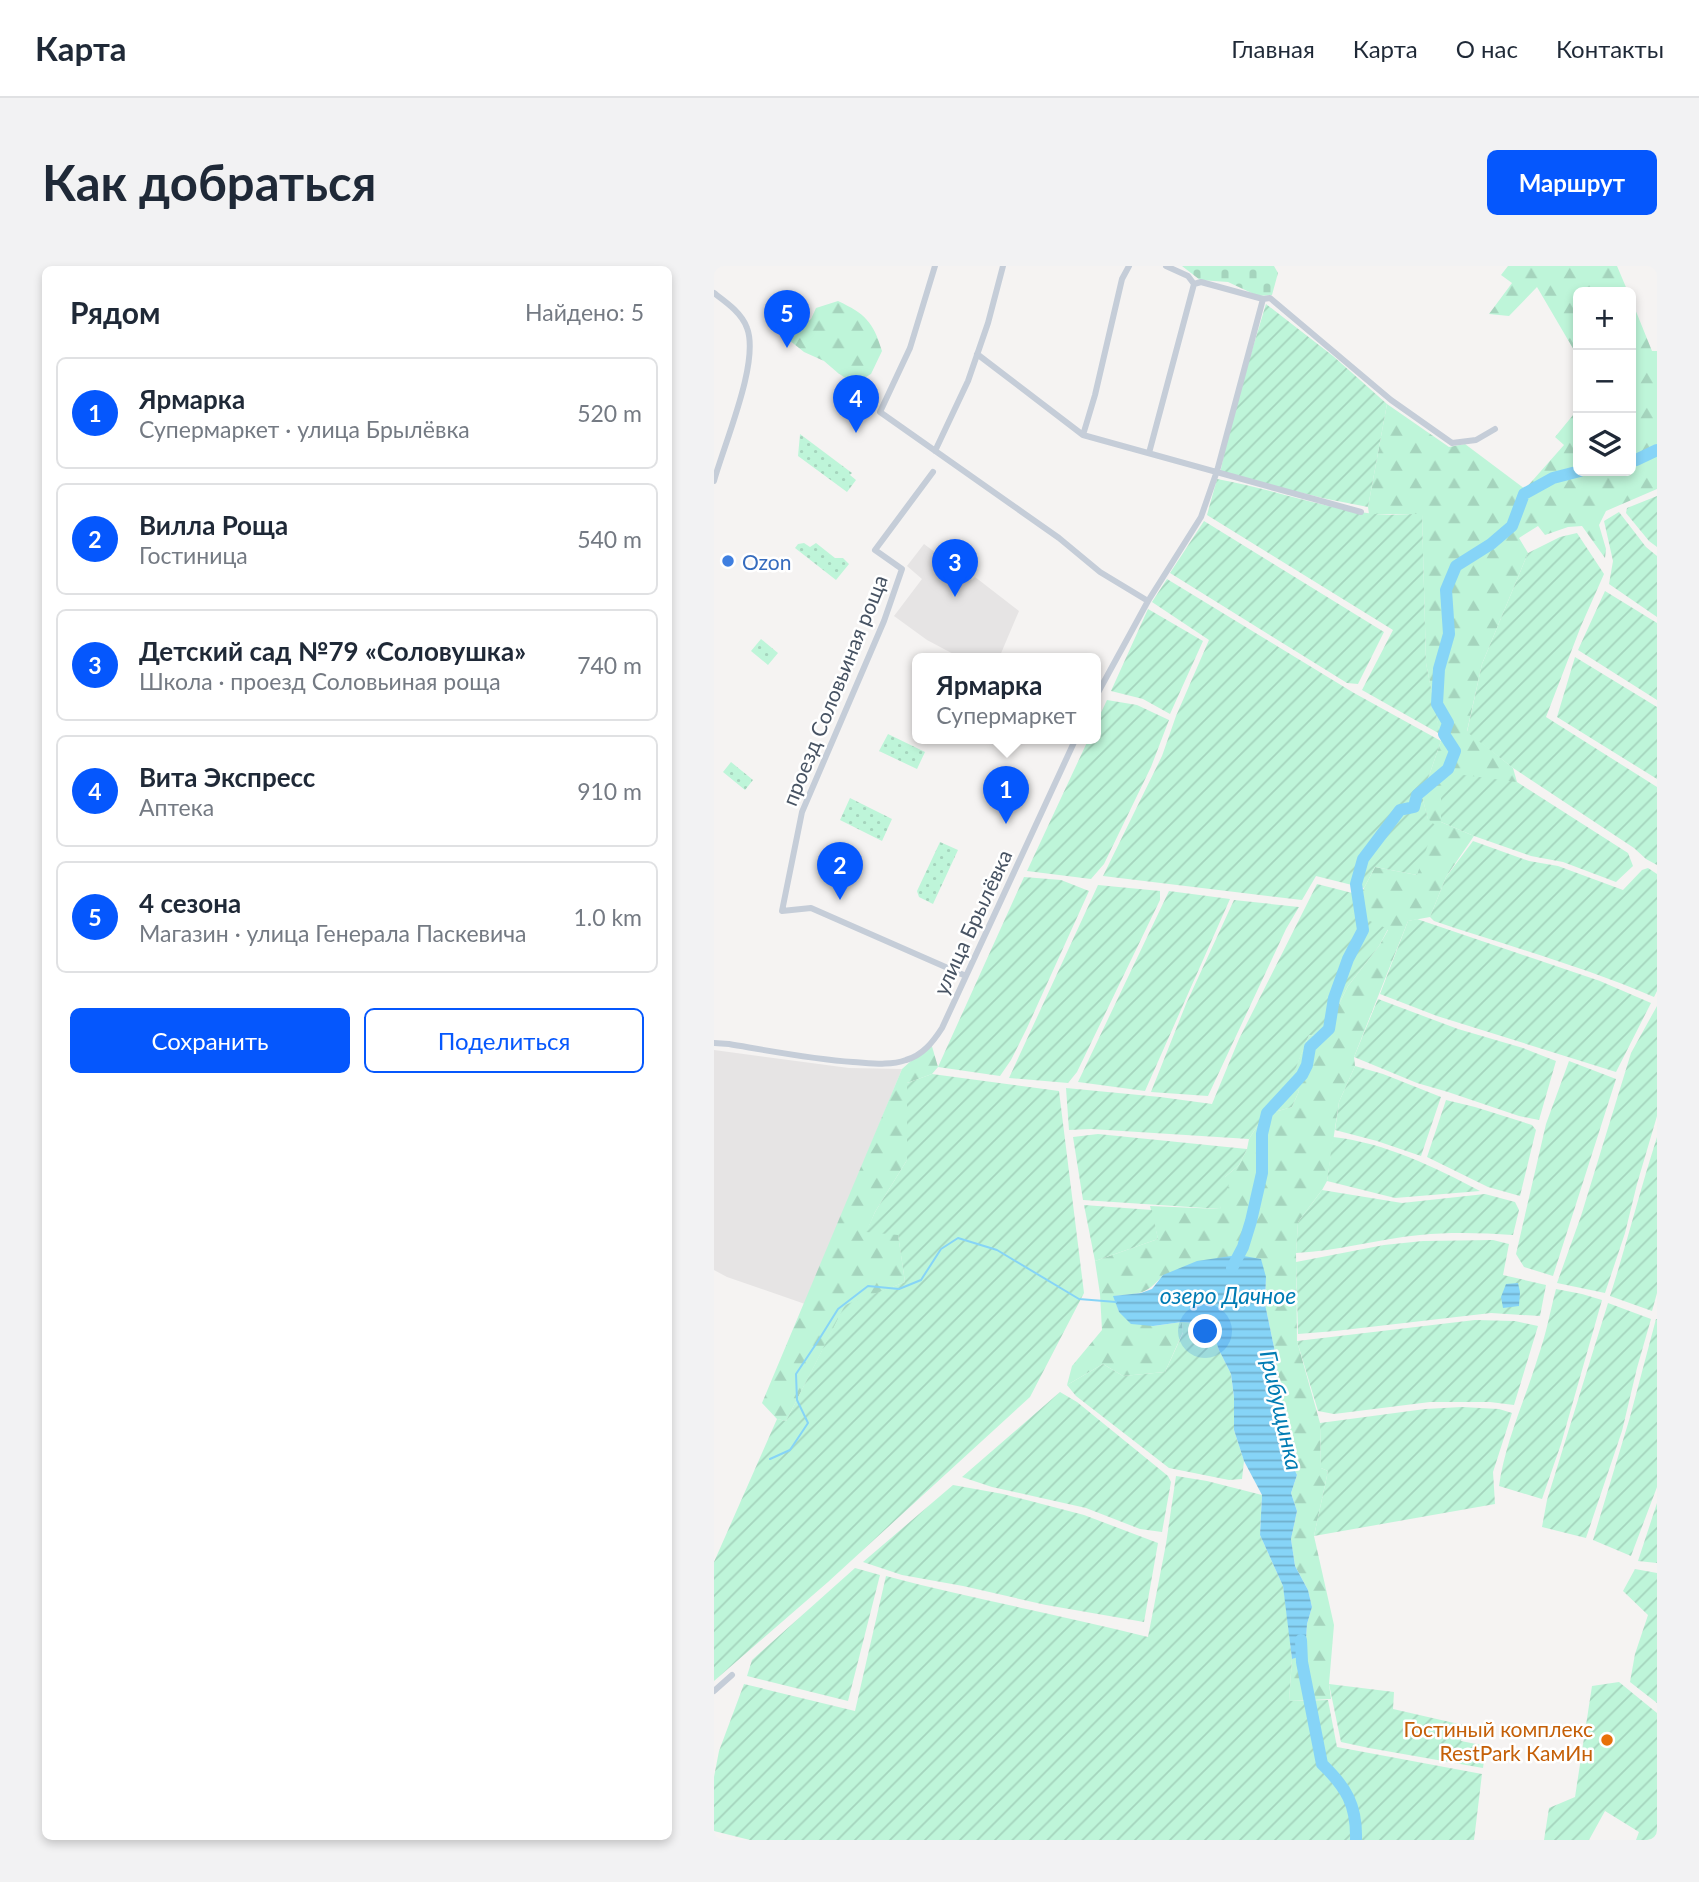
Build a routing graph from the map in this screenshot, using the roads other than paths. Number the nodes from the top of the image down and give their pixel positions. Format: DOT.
graph roads {
  1 [pos="935,266"];
  2 [pos="1003,266"];
  3 [pos="1129,266"];
  4 [pos="1166,266"];
  5 [pos="1194,284"];
  6 [pos="714,293"];
  7 [pos="1263,299"];
  8 [pos="977,354"];
  9 [pos="1495,429"];
  10 [pos="1083,435"];
  11 [pos="935,451"];
  12 [pos="1149,453"];
  13 [pos="1217,471"];
  14 [pos="933,472"];
  15 [pos="714,481"];
  16 [pos="1361,512"];
  17 [pos="1148,601"];
  18 [pos="1101,685"];
  19 [pos="1073,744"];
  20 [pos="966,976"];
  21 [pos="714,1043"];
  22 [pos="732,1675"];
  23 [pos="714,1691"];
  1 -- 11 [label="street"];
  2 -- 8 [label="street"];
  3 -- 10 [label="street"];
  4 -- 5 [label="street"];
  5 -- 7 [label="street"];
  5 -- 12 [label="street"];
  6 -- 15 [label="street"];
  7 -- 9 [label="street"];
  7 -- 13 [label="street"];
  8 -- 10 [label="street"];
  8 -- 11 [label="street"];
  10 -- 12 [label="street"];
  11 -- 17 [label="street"];
  12 -- 13 [label="street"];
  13 -- 16 [label="street"];
  13 -- 17 [label="street"];
  14 -- 20 [label="street, проезд Соловьиная роща"];
  17 -- 18 [label="street"];
  19 -- 20 [label="street, улица Брылёвка"];
  20 -- 21 [label="street, улица Брылёвка"];
  22 -- 23 [label="street"];
}
